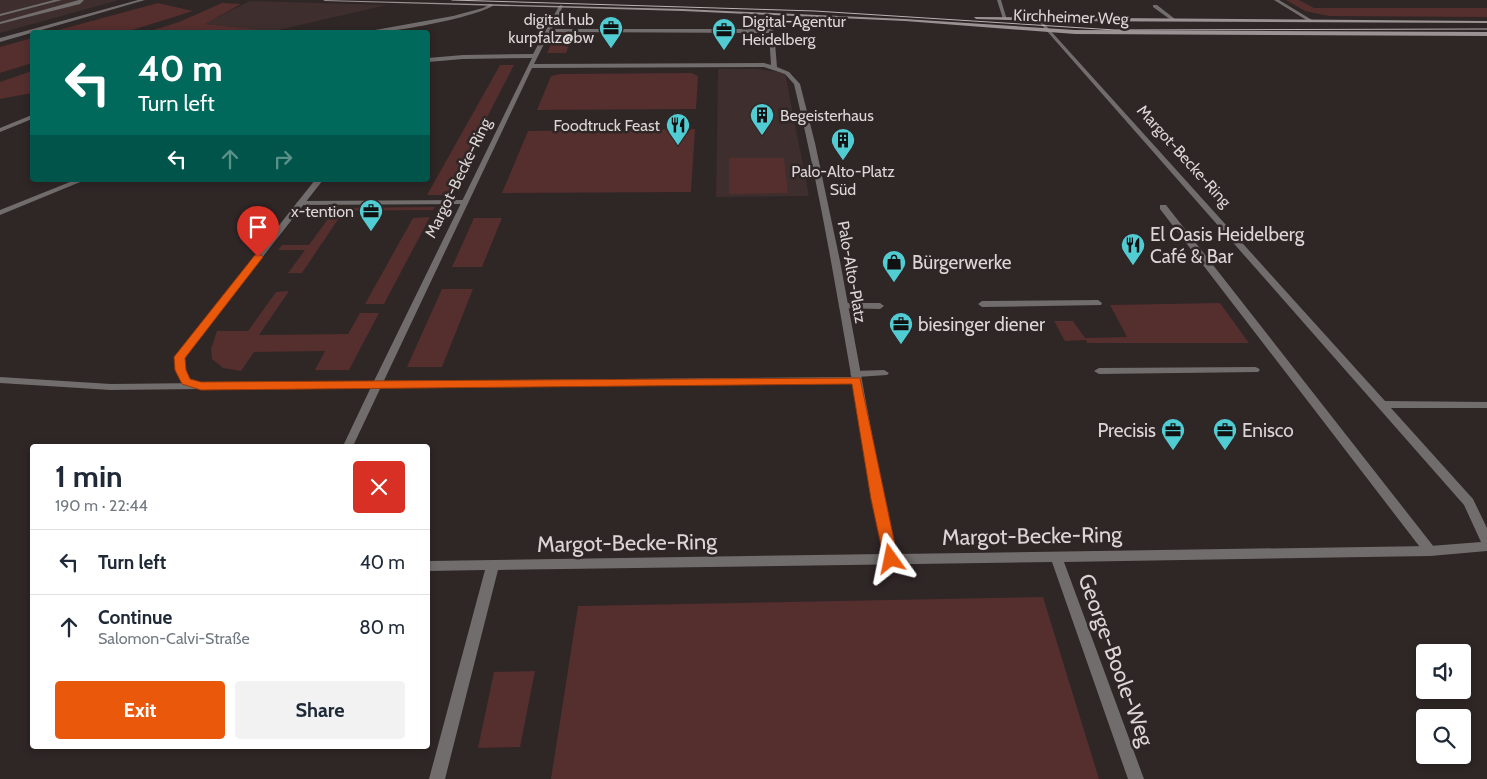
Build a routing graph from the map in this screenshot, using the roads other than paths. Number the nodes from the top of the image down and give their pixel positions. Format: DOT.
graph roads {
  1 [pos="60,0"];
  2 [pos="82,0"];
  3 [pos="143,0"];
  4 [pos="325,0"];
  5 [pos="536,0"];
  6 [pos="999,0"];
  7 [pos="1276,0"];
  8 [pos="492,5"];
  9 [pos="561,6"];
  10 [pos="1155,6"];
  11 [pos="0,15"];
  12 [pos="957,17"];
  13 [pos="967,18"];
  14 [pos="1173,19"];
  15 [pos="1005,20"];
  16 [pos="1040,20"];
  17 [pos="1310,20"];
  18 [pos="1487,22"];
  19 [pos="0,23"];
  20 [pos="36,30"];
  21 [pos="378,30"];
  22 [pos="548,30"];
  23 [pos="1048,30"];
  24 [pos="30,32"];
  25 [pos="1487,34"];
  26 [pos="0,40"];
  27 [pos="535,56"];
  28 [pos="430,60"];
  29 [pos="530,66"];
  30 [pos="774,68"];
  31 [pos="30,118"];
  32 [pos="0,130"];
  33 [pos="76,182"];
  34 [pos="317,182"];
  35 [pos="464,202"];
  36 [pos="300,203"];
  37 [pos="1163,207"];
  38 [pos="0,213"];
  39 [pos="1098,303"];
  40 [pos="982,304"];
  41 [pos="843,306"];
  42 [pos="880,306"];
  43 [pos="1255,370"];
  44 [pos="1099,371"];
  45 [pos="884,373"];
  46 [pos="856,377"];
  47 [pos="0,380"];
  48 [pos="378,384"];
  49 [pos="201,386"];
  50 [pos="1382,404"];
  51 [pos="1487,405"];
  52 [pos="349,444"];
  53 [pos="1487,541"];
  54 [pos="1487,546"];
  55 [pos="1430,550"];
  56 [pos="1056,556"];
  57 [pos="891,559"];
  58 [pos="493,564"];
  59 [pos="430,566"];
  60 [pos="437,779"];
  61 [pos="1136,779"];
  1 -- 11 [label="street"];
  2 -- 19 [label="street"];
  3 -- 20 [label="street"];
  4 -- 8 [label="street, Kirchheimer Weg"];
  5 -- 12 [label="street"];
  6 -- 15 [label="street"];
  7 -- 17 [label="street"];
  8 -- 9 [label="street, Kirchheimer Weg"];
  8 -- 21 [label="street"];
  9 -- 22 [label="street, Margot-Becke-Ring"];
  9 -- 23 [label="street, Kirchheimer Weg"];
  10 -- 14 [label="street"];
  13 -- 15 [label="street, Kirchheimer Weg"];
  14 -- 16 [label="street, Kirchheimer Weg"];
  14 -- 17 [label="street, Kirchheimer Weg"];
  15 -- 16 [label="street, Kirchheimer Weg"];
  16 -- 23 [label="street, Margot-Becke-Ring"];
  17 -- 18 [label="street, Kirchheimer Weg"];
  22 -- 27 [label="street, Margot-Becke-Ring"];
  22 -- 30 [label="street"];
  23 -- 25 [label="street, Kirchheimer Weg"];
  23 -- 50 [label="street, Margot-Becke-Ring"];
  24 -- 26 [label="street"];
  27 -- 28 [label="street"];
  27 -- 29 [label="street, Margot-Becke-Ring"];
  29 -- 30 [label="street, Palo-Alto-Platz"];
  29 -- 35 [label="street, Margot-Becke-Ring"];
  30 -- 41 [label="street, Palo-Alto-Platz"];
  31 -- 32 [label="street"];
  33 -- 38 [label="street"];
  34 -- 36 [label="street"];
  35 -- 36 [label="street"];
  35 -- 48 [label="street, Margot-Becke-Ring"];
  36 -- 49 [label="street"];
  37 -- 55 [label="street"];
  39 -- 40 [label="street"];
  41 -- 42 [label="street"];
  41 -- 46 [label="street, Palo-Alto-Platz"];
  43 -- 44 [label="street"];
  45 -- 46 [label="street"];
  46 -- 48 [label="street"];
  46 -- 57 [label="street, Palo-Alto-Platz"];
  47 -- 49 [label="street"];
  48 -- 49 [label="street"];
  48 -- 52 [label="street, Margot-Becke-Ring"];
  50 -- 51 [label="street"];
  50 -- 53 [label="street, Margot-Becke-Ring"];
  54 -- 55 [label="street, Margot-Becke-Ring"];
  55 -- 56 [label="street, Margot-Becke-Ring"];
  56 -- 57 [label="street, Margot-Becke-Ring"];
  56 -- 61 [label="street, George-Boole-Weg"];
  57 -- 58 [label="street, Margot-Becke-Ring"];
  58 -- 59 [label="street, Margot-Becke-Ring"];
  58 -- 60 [label="street"];
}
